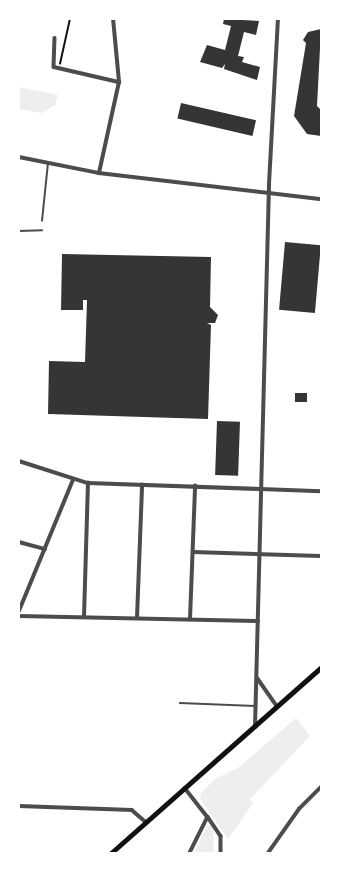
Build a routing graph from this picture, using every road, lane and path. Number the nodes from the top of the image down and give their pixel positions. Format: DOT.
graph roads {
  1 [pos="70,19"];
  2 [pos="112,19"];
  3 [pos="278,19"];
  4 [pos="55,38"];
  5 [pos="59,68"];
  6 [pos="119,82"];
  7 [pos="19,157"];
  8 [pos="48,163"];
  9 [pos="99,173"];
  10 [pos="268,192"];
  11 [pos="321,199"];
  12 [pos="42,221"];
  13 [pos="42,230"];
  14 [pos="19,231"];
  15 [pos="19,461"];
  16 [pos="73,480"];
  17 [pos="88,483"];
  18 [pos="142,485"];
  19 [pos="195,486"];
  20 [pos="261,489"];
  21 [pos="321,491"];
  22 [pos="19,542"];
  23 [pos="45,549"];
  24 [pos="193,552"];
  25 [pos="259,554"];
  26 [pos="321,556"];
  27 [pos="19,611"];
  28 [pos="19,616"];
  29 [pos="84,617"];
  30 [pos="137,618"];
  31 [pos="190,619"];
  32 [pos="258,621"];
  33 [pos="321,667"];
  34 [pos="257,678"];
  35 [pos="180,703"];
  36 [pos="255,706"];
  37 [pos="277,707"];
  38 [pos="255,727"];
  39 [pos="321,787"];
  40 [pos="185,788"];
  41 [pos="19,806"];
  42 [pos="208,817"];
  43 [pos="146,822"];
  44 [pos="111,853"];
  45 [pos="190,853"];
  46 [pos="221,853"];
  47 [pos="268,853"];
  1 -- 5 [label="path"];
  2 -- 6 [label="street"];
  3 -- 10 [label="street"];
  4 -- 5 [label="street"];
  5 -- 6 [label="street"];
  6 -- 9 [label="street"];
  7 -- 8 [label="street"];
  8 -- 9 [label="street"];
  8 -- 12 [label="lane"];
  9 -- 10 [label="street"];
  10 -- 11 [label="street"];
  10 -- 20 [label="street"];
  13 -- 14 [label="lane"];
  15 -- 16 [label="street"];
  16 -- 17 [label="street"];
  16 -- 23 [label="street"];
  17 -- 18 [label="street"];
  17 -- 29 [label="street"];
  18 -- 19 [label="street"];
  18 -- 30 [label="street"];
  19 -- 20 [label="street"];
  19 -- 24 [label="street"];
  20 -- 21 [label="street"];
  20 -- 25 [label="street"];
  22 -- 23 [label="street"];
  23 -- 27 [label="street"];
  24 -- 25 [label="street"];
  24 -- 31 [label="street"];
  25 -- 26 [label="street"];
  25 -- 32 [label="street"];
  28 -- 29 [label="street"];
  29 -- 30 [label="street"];
  30 -- 31 [label="street"];
  31 -- 32 [label="street"];
  32 -- 34 [label="street"];
  33 -- 37 [label="main road"];
  34 -- 36 [label="street"];
  34 -- 37 [label="street"];
  35 -- 36 [label="lane"];
  36 -- 38 [label="street"];
  37 -- 38 [label="main road"];
  38 -- 40 [label="main road"];
  39 -- 47 [label="street"];
  40 -- 42 [label="street"];
  40 -- 43 [label="main road"];
  41 -- 43 [label="street"];
  42 -- 45 [label="street"];
  42 -- 46 [label="street"];
  43 -- 44 [label="main road"];
}
